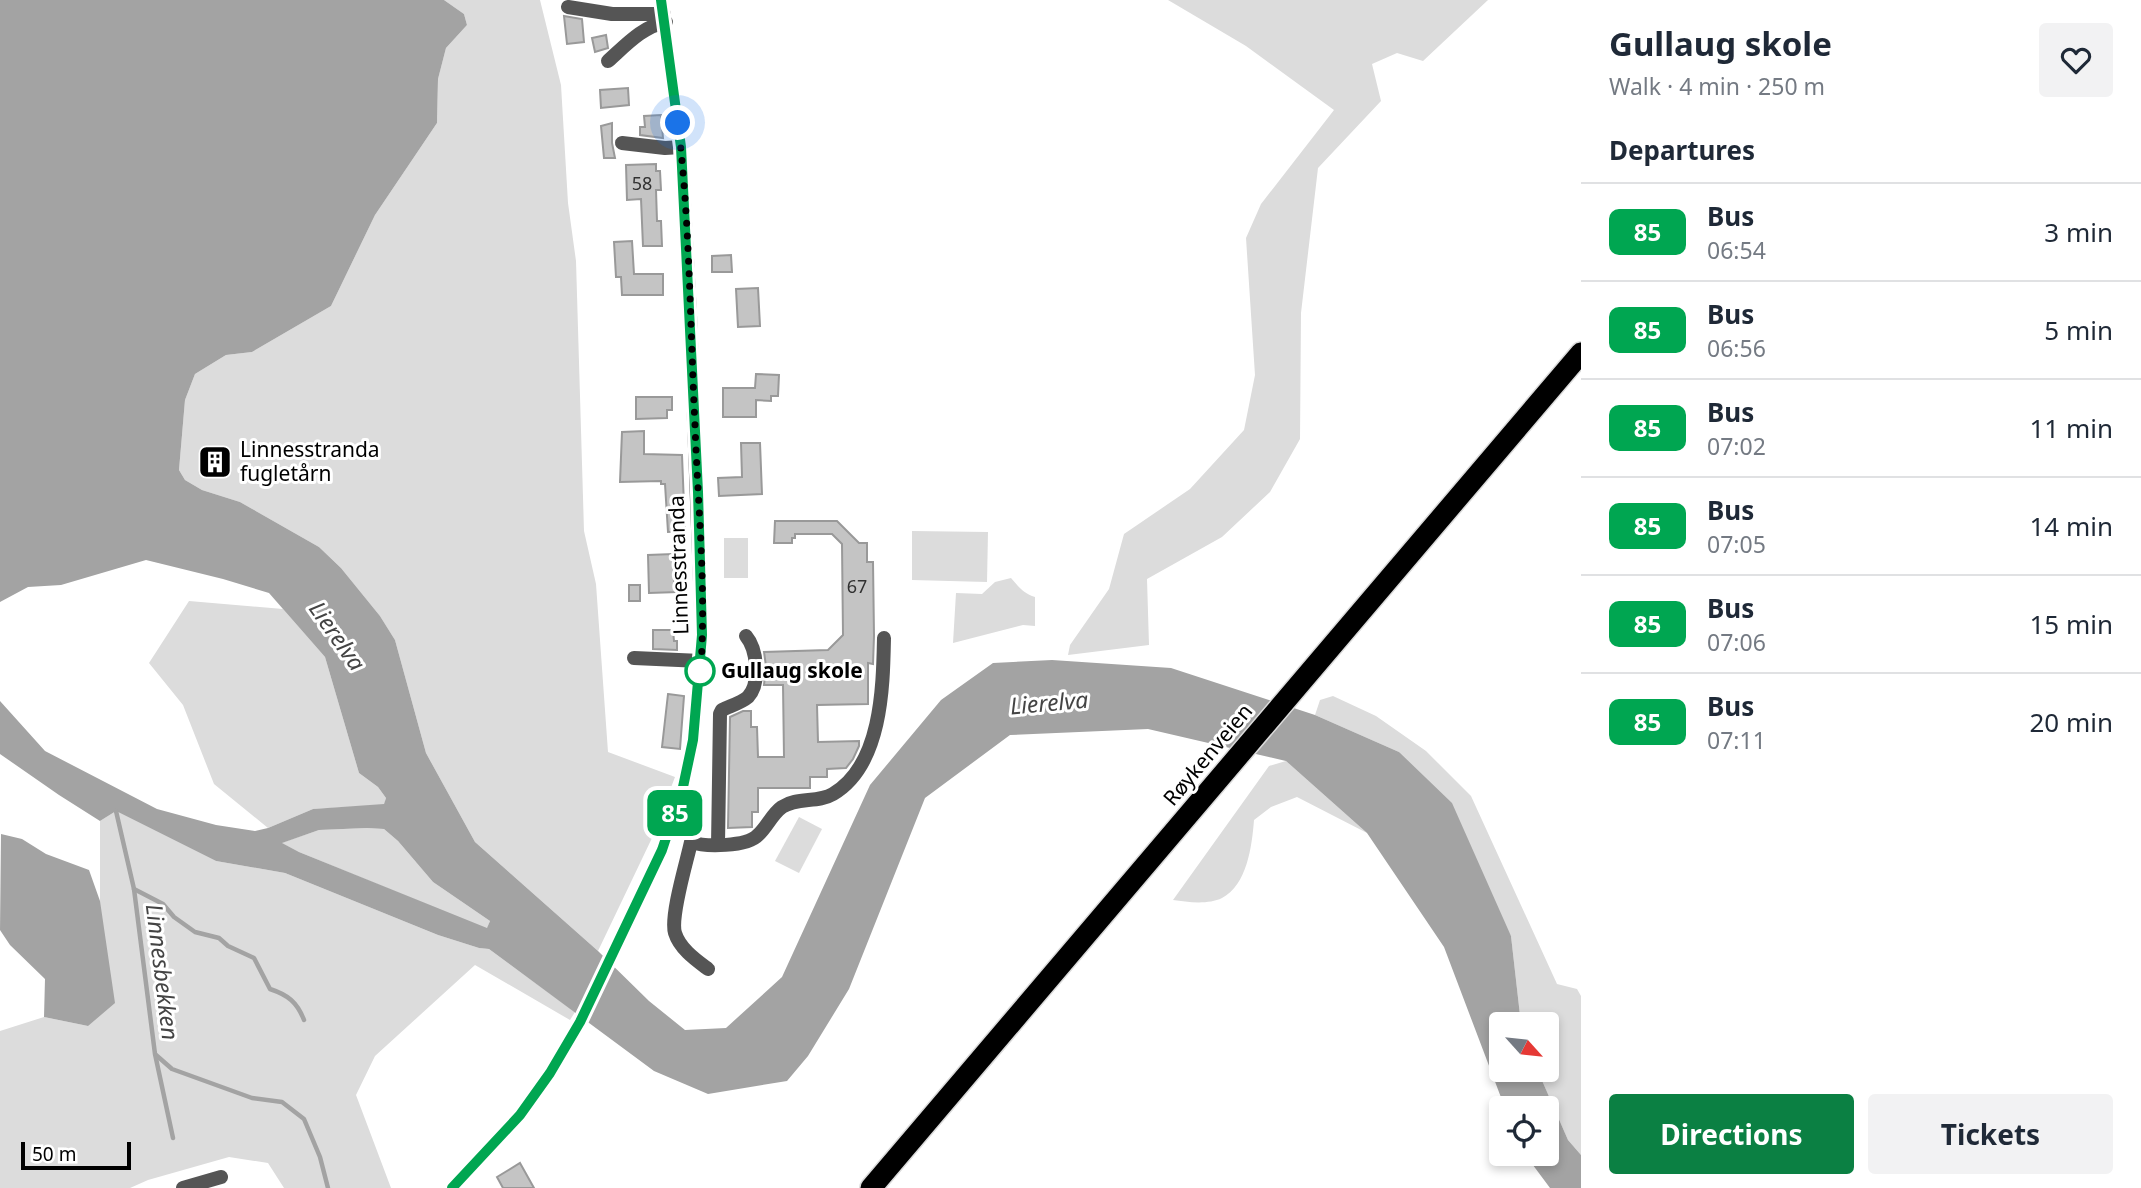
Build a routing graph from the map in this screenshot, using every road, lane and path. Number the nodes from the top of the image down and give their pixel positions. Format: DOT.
graph roads {
  1 [pos="568,7"];
  2 [pos="664,12"];
  3 [pos="608,61"];
  4 [pos="622,143"];
  5 [pos="681,147"];
  6 [pos="1581,353"];
  7 [pos="746,636"];
  8 [pos="884,638"];
  9 [pos="634,658"];
  10 [pos="701,661"];
  11 [pos="718,845"];
  12 [pos="708,969"];
  13 [pos="222,1177"];
  14 [pos="462,1185"];
  15 [pos="183,1188"];
  16 [pos="871,1188"];
  1 -- 2 [label="street"];
  2 -- 3 [label="street"];
  2 -- 5 [label="street, Linnesstranda"];
  4 -- 5 [label="street"];
  5 -- 10 [label="street, Linnesstranda"];
  6 -- 16 [label="highway, Røykenveien"];
  7 -- 11 [label="street"];
  8 -- 11 [label="street"];
  9 -- 10 [label="street"];
  10 -- 14 [label="street, Linnesstranda"];
  11 -- 12 [label="street"];
  13 -- 15 [label="street"];
}
